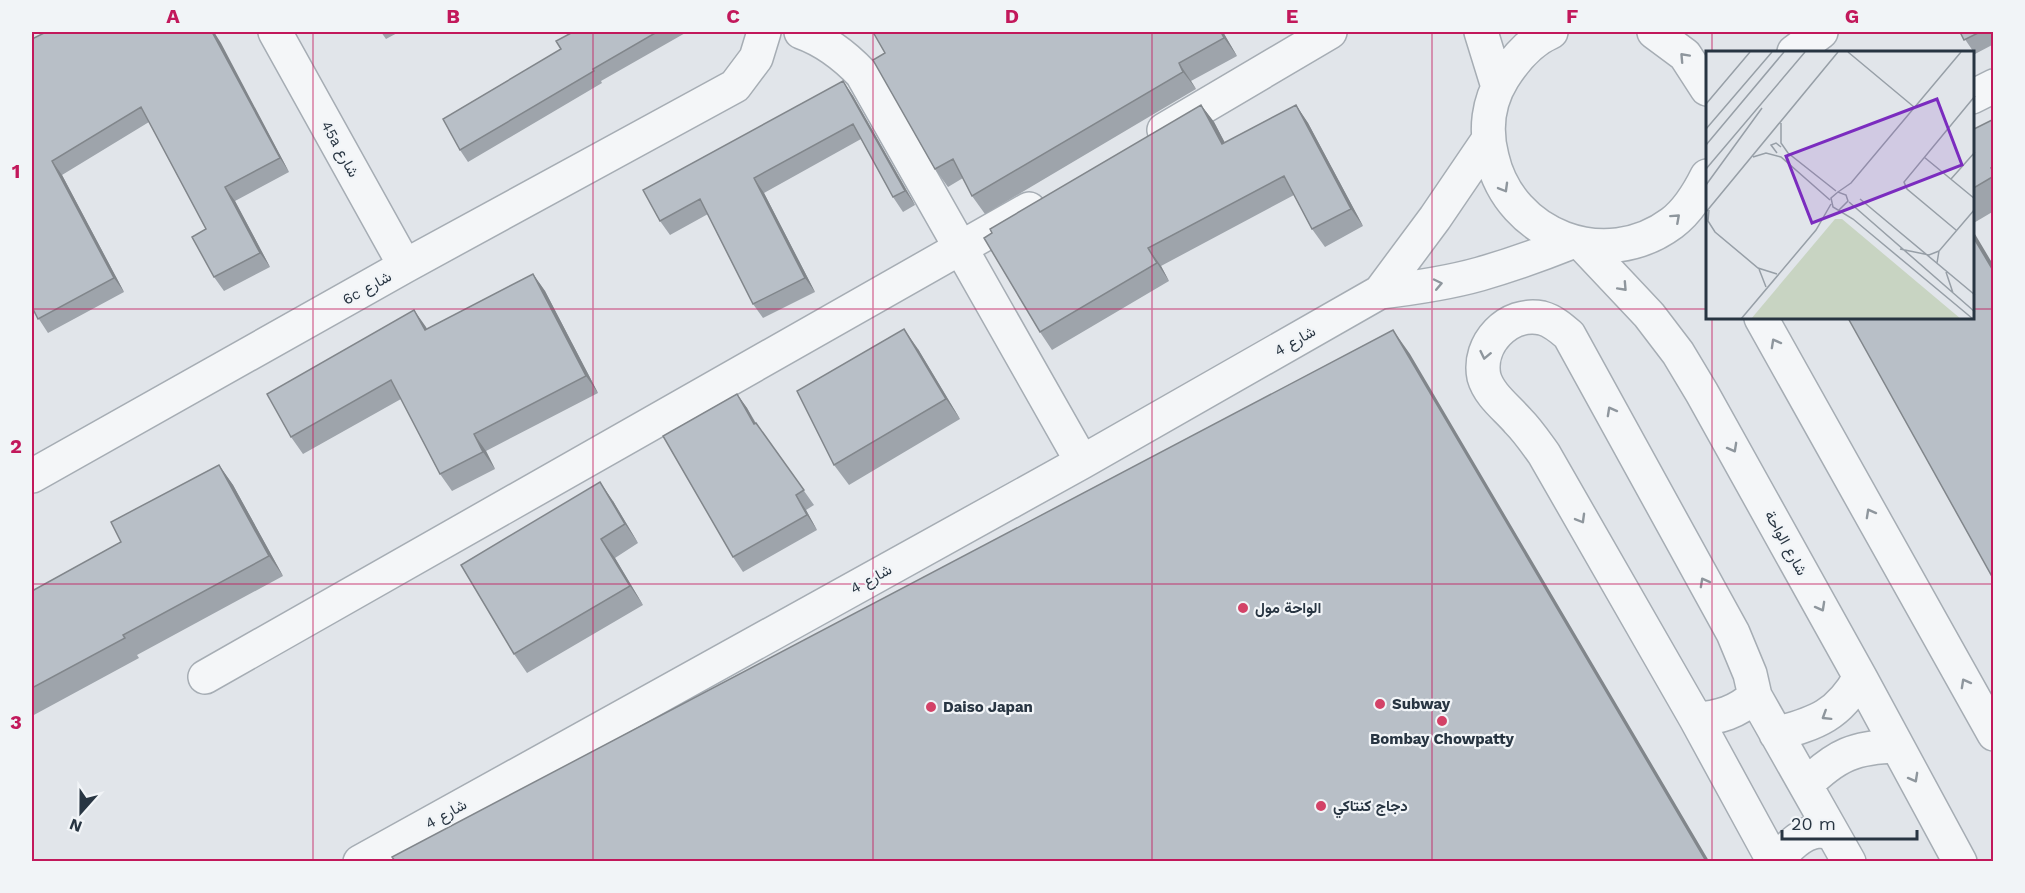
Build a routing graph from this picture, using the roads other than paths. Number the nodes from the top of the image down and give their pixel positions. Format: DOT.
graph roads {
  1 [pos="275,32"];
  2 [pos="764,32"];
  3 [pos="801,32"];
  4 [pos="1481,32"];
  5 [pos="1551,32"];
  6 [pos="1654,32"];
  7 [pos="1821,32"];
  8 [pos="1339,38"];
  9 [pos="1795,51"];
  10 [pos="1706,86"];
  11 [pos="1994,86"];
  12 [pos="1498,87"];
  13 [pos="1974,96"];
  14 [pos="1488,141"];
  15 [pos="1136,146"];
  16 [pos="1706,178"];
  17 [pos="1054,194"];
  18 [pos="1577,244"];
  19 [pos="962,249"];
  20 [pos="405,266"];
  21 [pos="1380,292"];
  22 [pos="1762,320"];
  23 [pos="1082,462"];
  24 [pos="32,476"];
  25 [pos="205,677"];
  26 [pos="1860,677"];
  27 [pos="1755,696"];
  28 [pos="1696,719"];
  29 [pos="1776,734"];
  30 [pos="1994,734"];
  31 [pos="1897,746"];
  32 [pos="1806,785"];
  33 [pos="1832,833"];
  34 [pos="360,861"];
  35 [pos="1775,861"];
  36 [pos="1849,861"];
  37 [pos="1960,861"];
  1 -- 20 [label="street, 45a شارع"];
  2 -- 20 [label="street, 6c شارع"];
  3 -- 19 [label="street"];
  4 -- 12 [label="street"];
  5 -- 12 [label="street"];
  10 -- 6 [label="street, one-way"];
  7 -- 9 [label="street"];
  8 -- 15 [label="street"];
  11 -- 13 [label="street"];
  12 -- 14 [label="street"];
  14 -- 18 [label="street, one-way"];
  14 -- 21 [label="street, شارع 4"];
  18 -- 16 [label="street, one-way"];
  17 -- 19 [label="street"];
  21 -- 18 [label="street, شارع 4, one-way"];
  18 -- 26 [label="street, شارع الواحة, one-way"];
  19 -- 23 [label="street"];
  19 -- 25 [label="street"];
  20 -- 24 [label="street, 6c شارع"];
  21 -- 23 [label="street, شارع 4"];
  30 -- 22 [label="street, one-way"];
  23 -- 34 [label="street, شارع 4"];
  26 -- 29 [label="street, one-way"];
  26 -- 31 [label="street, شارع الواحة"];
  27 -- 28 [label="street"];
  27 -- 28 [label="street, one-way"];
  27 -- 29 [label="street"];
  28 -- 35 [label="street"];
  29 -- 32 [label="street"];
  31 -- 32 [label="street"];
  31 -- 37 [label="street, شارع الواحة, one-way"];
  32 -- 33 [label="street"];
  33 -- 35 [label="street"];
  33 -- 36 [label="street"];
}
